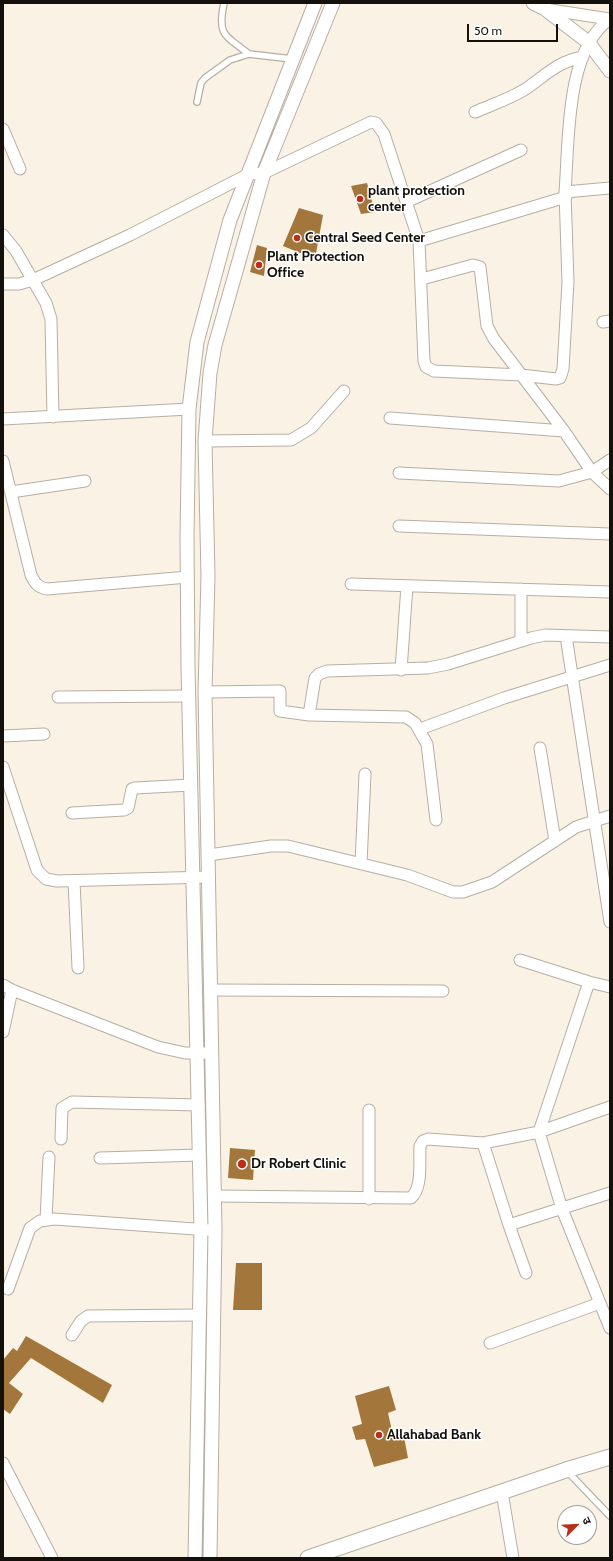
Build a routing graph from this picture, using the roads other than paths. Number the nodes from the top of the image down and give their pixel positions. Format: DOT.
graph roads {
  1 [pos="224,3"];
  2 [pos="315,3"];
  3 [pos="333,3"];
  4 [pos="539,6"];
  5 [pos="610,19"];
  6 [pos="588,42"];
  7 [pos="249,54"];
  8 [pos="583,57"];
  9 [pos="292,59"];
  10 [pos="610,71"];
  11 [pos="197,102"];
  12 [pos="475,112"];
  13 [pos="3,129"];
  14 [pos="521,150"];
  15 [pos="20,169"];
  16 [pos="264,173"];
  17 [pos="249,174"];
  18 [pos="610,188"];
  19 [pos="565,194"];
  20 [pos="406,202"];
  21 [pos="3,235"];
  22 [pos="419,241"];
  23 [pos="422,279"];
  24 [pos="33,280"];
  25 [pos="3,284"];
  26 [pos="521,375"];
  27 [pos="344,391"];
  28 [pos="189,409"];
  29 [pos="53,417"];
  30 [pos="390,418"];
  31 [pos="3,419"];
  32 [pos="564,431"];
  33 [pos="205,441"];
  34 [pos="610,460"];
  35 [pos="3,461"];
  36 [pos="592,472"];
  37 [pos="399,473"];
  38 [pos="85,481"];
  39 [pos="610,490"];
  40 [pos="11,492"];
  41 [pos="399,526"];
  42 [pos="610,534"];
  43 [pos="187,536"];
  44 [pos="207,536"];
  45 [pos="188,577"];
  46 [pos="351,584"];
  47 [pos="407,586"];
  48 [pos="521,589"];
  49 [pos="610,592"];
  50 [pos="566,636"];
  51 [pos="610,636"];
  52 [pos="521,641"];
  53 [pos="610,665"];
  54 [pos="188,668"];
  55 [pos="206,668"];
  56 [pos="401,670"];
  57 [pos="572,676"];
  58 [pos="206,692"];
  59 [pos="189,696"];
  60 [pos="58,697"];
  61 [pos="309,714"];
  62 [pos="420,729"];
  63 [pos="44,734"];
  64 [pos="3,736"];
  65 [pos="540,748"];
  66 [pos="3,767"];
  67 [pos="365,774"];
  68 [pos="191,785"];
  69 [pos="72,813"];
  70 [pos="610,816"];
  71 [pos="436,820"];
  72 [pos="594,820"];
  73 [pos="555,841"];
  74 [pos="209,855"];
  75 [pos="361,864"];
  76 [pos="210,877"];
  77 [pos="194,878"];
  78 [pos="74,880"];
  79 [pos="610,922"];
  80 [pos="520,960"];
  81 [pos="78,968"];
  82 [pos="589,982"];
  83 [pos="610,987"];
  84 [pos="7,988"];
  85 [pos="211,990"];
  86 [pos="443,991"];
  87 [pos="5,1005"];
  88 [pos="3,1032"];
  89 [pos="198,1053"];
  90 [pos="212,1053"];
  91 [pos="199,1106"];
  92 [pos="610,1107"];
  93 [pos="369,1110"];
  94 [pos="539,1132"];
  95 [pos="61,1139"];
  96 [pos="483,1143"];
  97 [pos="200,1155"];
  98 [pos="49,1157"];
  99 [pos="100,1158"];
  100 [pos="610,1193"];
  101 [pos="215,1196"];
  102 [pos="369,1199"];
  103 [pos="562,1209"];
  104 [pos="46,1220"];
  105 [pos="509,1225"];
  106 [pos="201,1229"];
  107 [pos="215,1230"];
  108 [pos="526,1273"];
  109 [pos="8,1289"];
  110 [pos="600,1302"];
  111 [pos="200,1314"];
  112 [pos="610,1328"];
  113 [pos="72,1335"];
  114 [pos="490,1343"];
  115 [pos="610,1457"];
  116 [pos="3,1463"];
  117 [pos="566,1470"];
  118 [pos="502,1492"];
  119 [pos="610,1516"];
  120 [pos="52,1558"];
  121 [pos="196,1558"];
  122 [pos="210,1558"];
  123 [pos="308,1558"];
  124 [pos="513,1558"];
  1 -- 7 [label="lane"];
  2 -- 9 [label="street"];
  3 -- 16 [label="street"];
  4 -- 5 [label="street"];
  4 -- 6 [label="street"];
  5 -- 6 [label="street"];
  6 -- 8 [label="street"];
  6 -- 10 [label="street"];
  7 -- 9 [label="lane"];
  7 -- 11 [label="lane"];
  8 -- 12 [label="street"];
  8 -- 19 [label="street"];
  9 -- 17 [label="street"];
  13 -- 15 [label="street"];
  14 -- 20 [label="street"];
  16 -- 17 [label="street"];
  16 -- 20 [label="street"];
  16 -- 33 [label="street"];
  17 -- 24 [label="street"];
  17 -- 28 [label="street"];
  18 -- 19 [label="street"];
  19 -- 22 [label="street"];
  19 -- 26 [label="street"];
  20 -- 22 [label="street"];
  21 -- 24 [label="street"];
  22 -- 23 [label="street"];
  23 -- 26 [label="street"];
  23 -- 26 [label="street"];
  24 -- 25 [label="street"];
  24 -- 29 [label="street"];
  26 -- 32 [label="street"];
  27 -- 33 [label="street"];
  28 -- 29 [label="street"];
  28 -- 43 [label="street"];
  29 -- 31 [label="street"];
  30 -- 32 [label="street"];
  32 -- 36 [label="street"];
  33 -- 44 [label="street"];
  34 -- 36 [label="street"];
  35 -- 40 [label="street"];
  36 -- 37 [label="street"];
  36 -- 39 [label="street"];
  38 -- 40 [label="street"];
  40 -- 45 [label="street"];
  41 -- 42 [label="street"];
  43 -- 44 [label="street"];
  43 -- 45 [label="street"];
  44 -- 55 [label="street"];
  45 -- 54 [label="street"];
  46 -- 47 [label="street"];
  47 -- 48 [label="street"];
  47 -- 56 [label="street"];
  48 -- 49 [label="street"];
  48 -- 52 [label="street"];
  50 -- 51 [label="street"];
  50 -- 52 [label="street"];
  50 -- 57 [label="street"];
  52 -- 56 [label="street"];
  53 -- 57 [label="street"];
  54 -- 55 [label="street"];
  54 -- 59 [label="street"];
  55 -- 58 [label="street"];
  56 -- 61 [label="street"];
  57 -- 62 [label="street"];
  57 -- 72 [label="street"];
  58 -- 61 [label="street"];
  58 -- 74 [label="street"];
  59 -- 60 [label="street"];
  59 -- 68 [label="street"];
  61 -- 62 [label="street"];
  62 -- 71 [label="street"];
  63 -- 64 [label="street"];
  65 -- 73 [label="street"];
  66 -- 78 [label="street"];
  67 -- 75 [label="street"];
  68 -- 69 [label="street"];
  68 -- 77 [label="street"];
  70 -- 72 [label="street"];
  72 -- 73 [label="street"];
  72 -- 79 [label="street"];
  73 -- 75 [label="street"];
  74 -- 75 [label="street"];
  74 -- 76 [label="street"];
  76 -- 77 [label="street"];
  76 -- 85 [label="street"];
  77 -- 78 [label="street"];
  77 -- 89 [label="street"];
  78 -- 81 [label="street"];
  80 -- 82 [label="street"];
  82 -- 83 [label="street"];
  82 -- 94 [label="street"];
  84 -- 87 [label="street"];
  84 -- 89 [label="street"];
  85 -- 86 [label="street"];
  85 -- 90 [label="street"];
  87 -- 88 [label="street"];
  89 -- 90 [label="street"];
  89 -- 91 [label="street"];
  90 -- 101 [label="street"];
  91 -- 95 [label="street"];
  91 -- 97 [label="street"];
  92 -- 94 [label="street"];
  93 -- 102 [label="street"];
  94 -- 96 [label="street"];
  94 -- 103 [label="street"];
  96 -- 102 [label="street"];
  96 -- 105 [label="street"];
  97 -- 99 [label="street"];
  97 -- 106 [label="street"];
  98 -- 104 [label="street"];
  100 -- 103 [label="street"];
  101 -- 102 [label="street"];
  101 -- 107 [label="street"];
  103 -- 105 [label="street"];
  103 -- 110 [label="street"];
  104 -- 106 [label="street"];
  104 -- 109 [label="street"];
  105 -- 108 [label="street"];
  106 -- 107 [label="street"];
  106 -- 111 [label="street"];
  107 -- 122 [label="street"];
  110 -- 112 [label="street"];
  110 -- 114 [label="street"];
  111 -- 113 [label="street"];
  111 -- 121 [label="street"];
  115 -- 117 [label="main road"];
  116 -- 120 [label="street"];
  117 -- 118 [label="main road"];
  117 -- 119 [label="lane"];
  118 -- 123 [label="main road"];
  118 -- 124 [label="street"];
}
